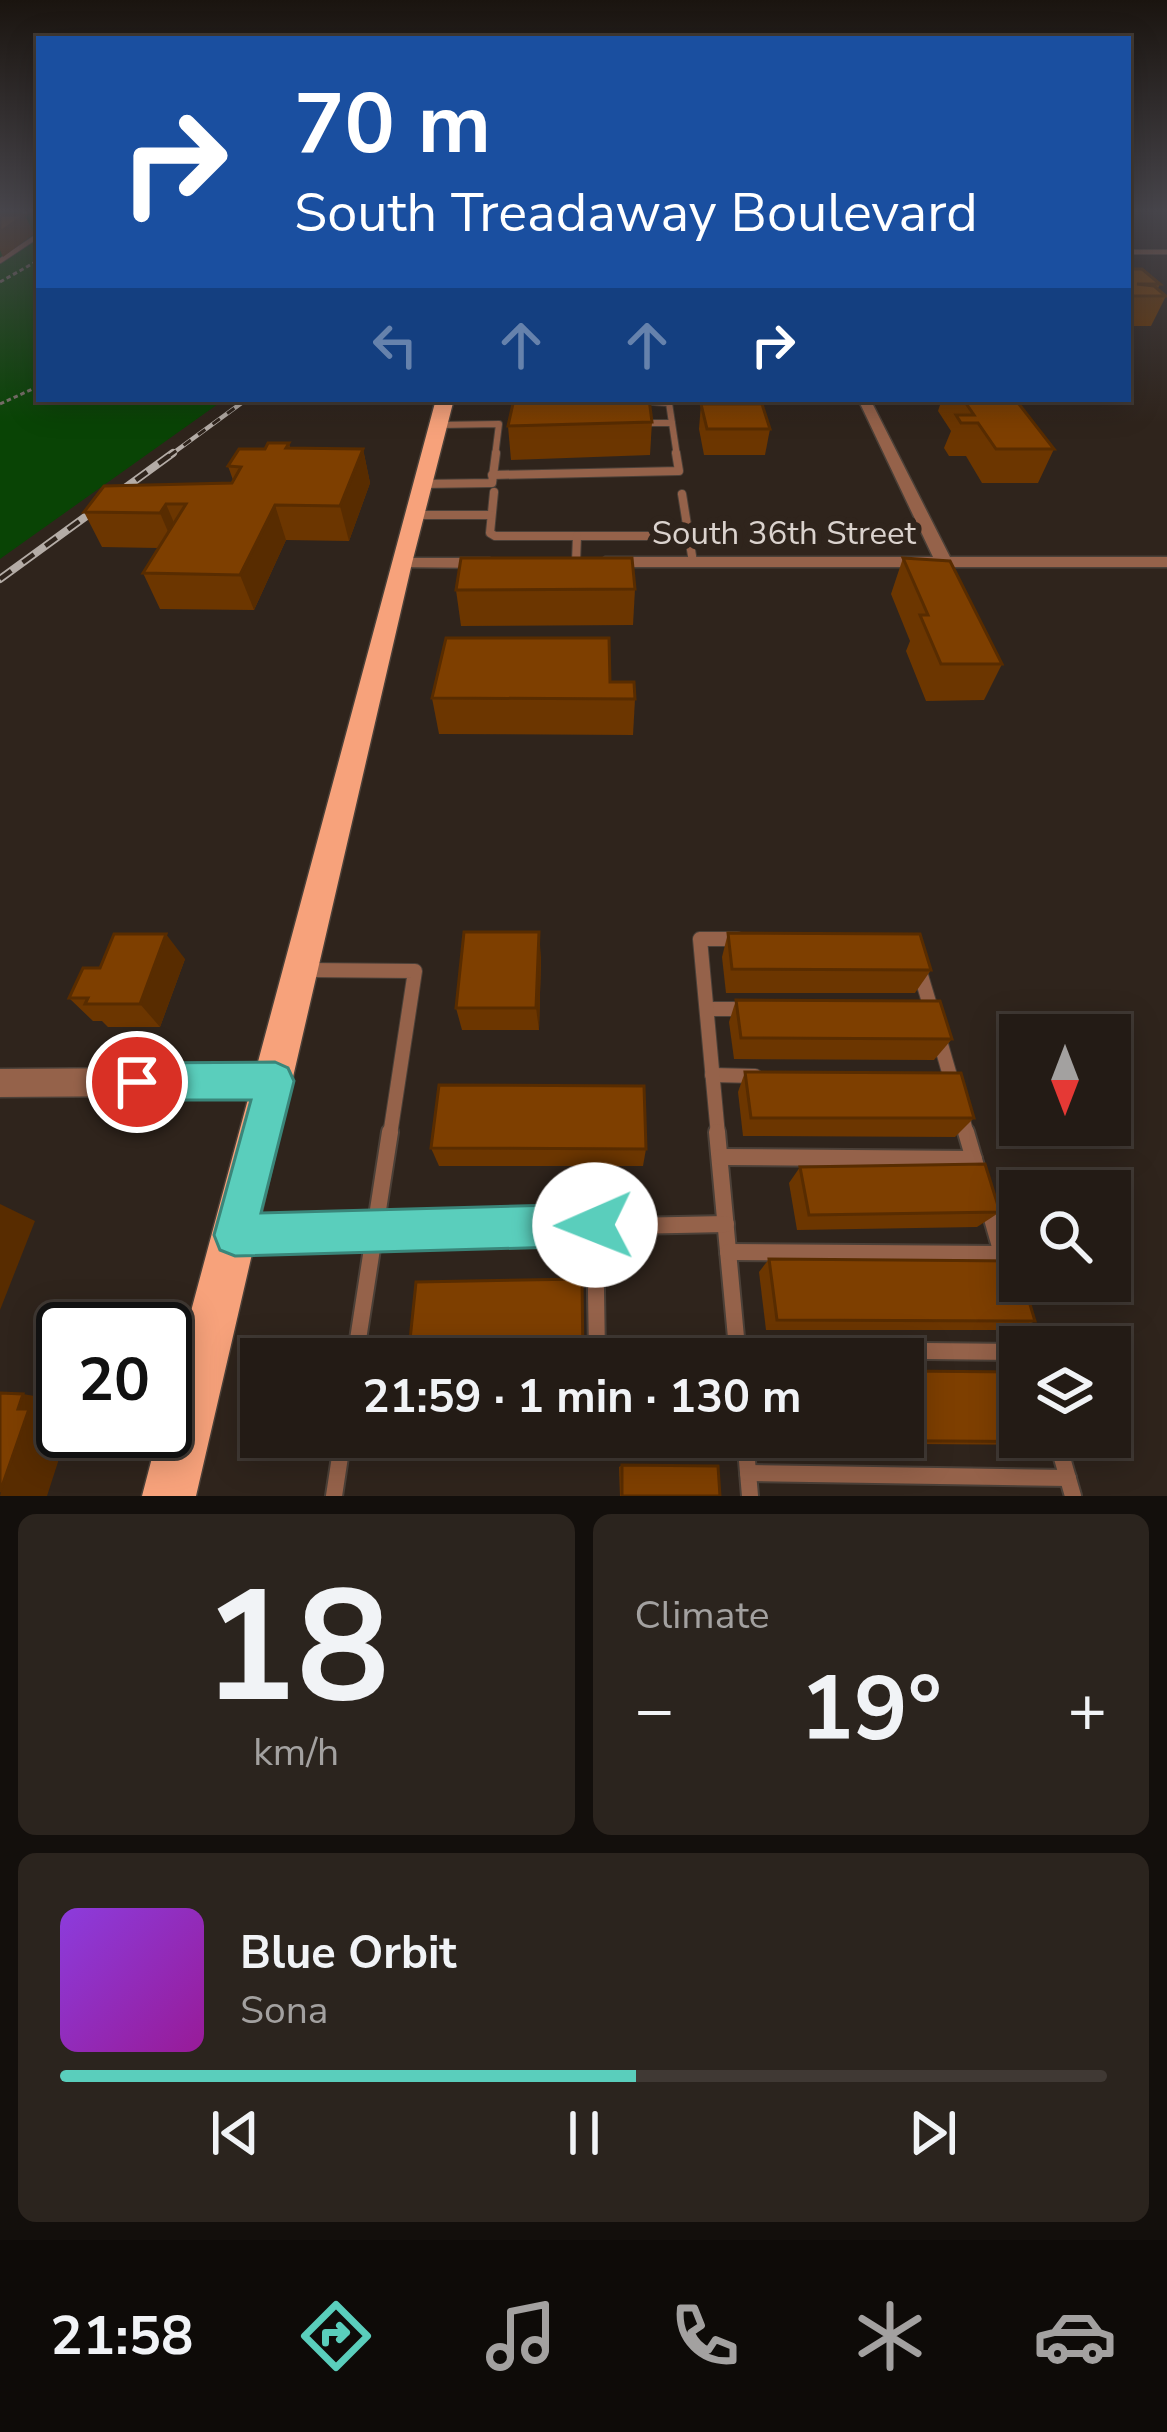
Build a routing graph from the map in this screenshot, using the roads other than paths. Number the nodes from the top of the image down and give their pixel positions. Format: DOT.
graph roads {
  1 [pos="666,402"];
  2 [pos="865,402"];
  3 [pos="442,412"];
  4 [pos="628,423"];
  5 [pos="672,423"];
  6 [pos="499,424"];
  7 [pos="521,424"];
  8 [pos="492,475"];
  9 [pos="494,492"];
  10 [pos="682,494"];
  11 [pos="417,500"];
  12 [pos="491,515"];
  13 [pos="577,536"];
  14 [pos="689,536"];
  15 [pos="510,562"];
  16 [pos="554,562"];
  17 [pos="576,562"];
  18 [pos="693,562"];
  19 [pos="944,562"];
  20 [pos="1167,562"];
  21 [pos="400,563"];
  22 [pos="747,940"];
  23 [pos="918,965"];
  24 [pos="302,970"];
  25 [pos="706,1009"];
  26 [pos="774,1009"];
  27 [pos="909,1009"];
  28 [pos="931,1009"];
  29 [pos="712,1076"];
  30 [pos="784,1076"];
  31 [pos="927,1077"];
  32 [pos="951,1077"];
  33 [pos="275,1081"];
  34 [pos="0,1083"];
  35 [pos="720,1157"];
  36 [pos="974,1159"];
  37 [pos="726,1224"];
  38 [pos="595,1225"];
  39 [pos="374,1230"];
  40 [pos="235,1235"];
  41 [pos="999,1244"];
  42 [pos="728,1252"];
  43 [pos="999,1254"];
  44 [pos="358,1338"];
  45 [pos="597,1338"];
  46 [pos="736,1338"];
  47 [pos="999,1352"];
  48 [pos="924,1353"];
  49 [pos="340,1458"];
  50 [pos="747,1458"];
  51 [pos="1062,1458"];
  52 [pos="748,1473"];
  53 [pos="1070,1487"];
  54 [pos="169,1496"];
  55 [pos="334,1496"];
  56 [pos="750,1496"];
  1 -- 5 [label="lane"];
  2 -- 19 [label="street"];
  3 -- 6 [label="lane"];
  3 -- 11 [label="main road"];
  4 -- 5 [label="lane"];
  5 -- 8 [label="lane"];
  6 -- 7 [label="lane"];
  6 -- 8 [label="lane"];
  8 -- 11 [label="lane"];
  9 -- 12 [label="lane"];
  10 -- 14 [label="lane"];
  11 -- 12 [label="lane"];
  11 -- 21 [label="main road"];
  12 -- 13 [label="lane"];
  13 -- 14 [label="lane"];
  13 -- 17 [label="lane"];
  14 -- 18 [label="lane"];
  15 -- 21 [label="street"];
  16 -- 17 [label="street, South 36th Street"];
  17 -- 18 [label="street, South 36th Street"];
  18 -- 19 [label="street, South 36th Street"];
  19 -- 20 [label="street, South 36th Street"];
  21 -- 24 [label="main road"];
  22 -- 25 [label="lane"];
  23 -- 28 [label="lane"];
  24 -- 33 [label="main road"];
  24 -- 39 [label="lane"];
  25 -- 26 [label="lane"];
  25 -- 29 [label="lane"];
  27 -- 28 [label="lane"];
  28 -- 32 [label="lane"];
  29 -- 30 [label="lane"];
  29 -- 35 [label="lane"];
  31 -- 32 [label="lane"];
  32 -- 36 [label="lane"];
  33 -- 34 [label="street"];
  33 -- 40 [label="main road"];
  35 -- 36 [label="lane"];
  35 -- 37 [label="lane"];
  36 -- 41 [label="lane"];
  37 -- 38 [label="lane"];
  37 -- 42 [label="lane"];
  38 -- 39 [label="lane"];
  38 -- 45 [label="lane"];
  39 -- 40 [label="lane"];
  39 -- 44 [label="lane"];
  40 -- 54 [label="main road"];
  42 -- 43 [label="lane"];
  42 -- 46 [label="lane"];
  47 -- 48 [label="lane"];
  49 -- 55 [label="lane"];
  50 -- 52 [label="lane"];
  51 -- 53 [label="lane"];
  52 -- 53 [label="lane"];
  52 -- 56 [label="lane"];
}
